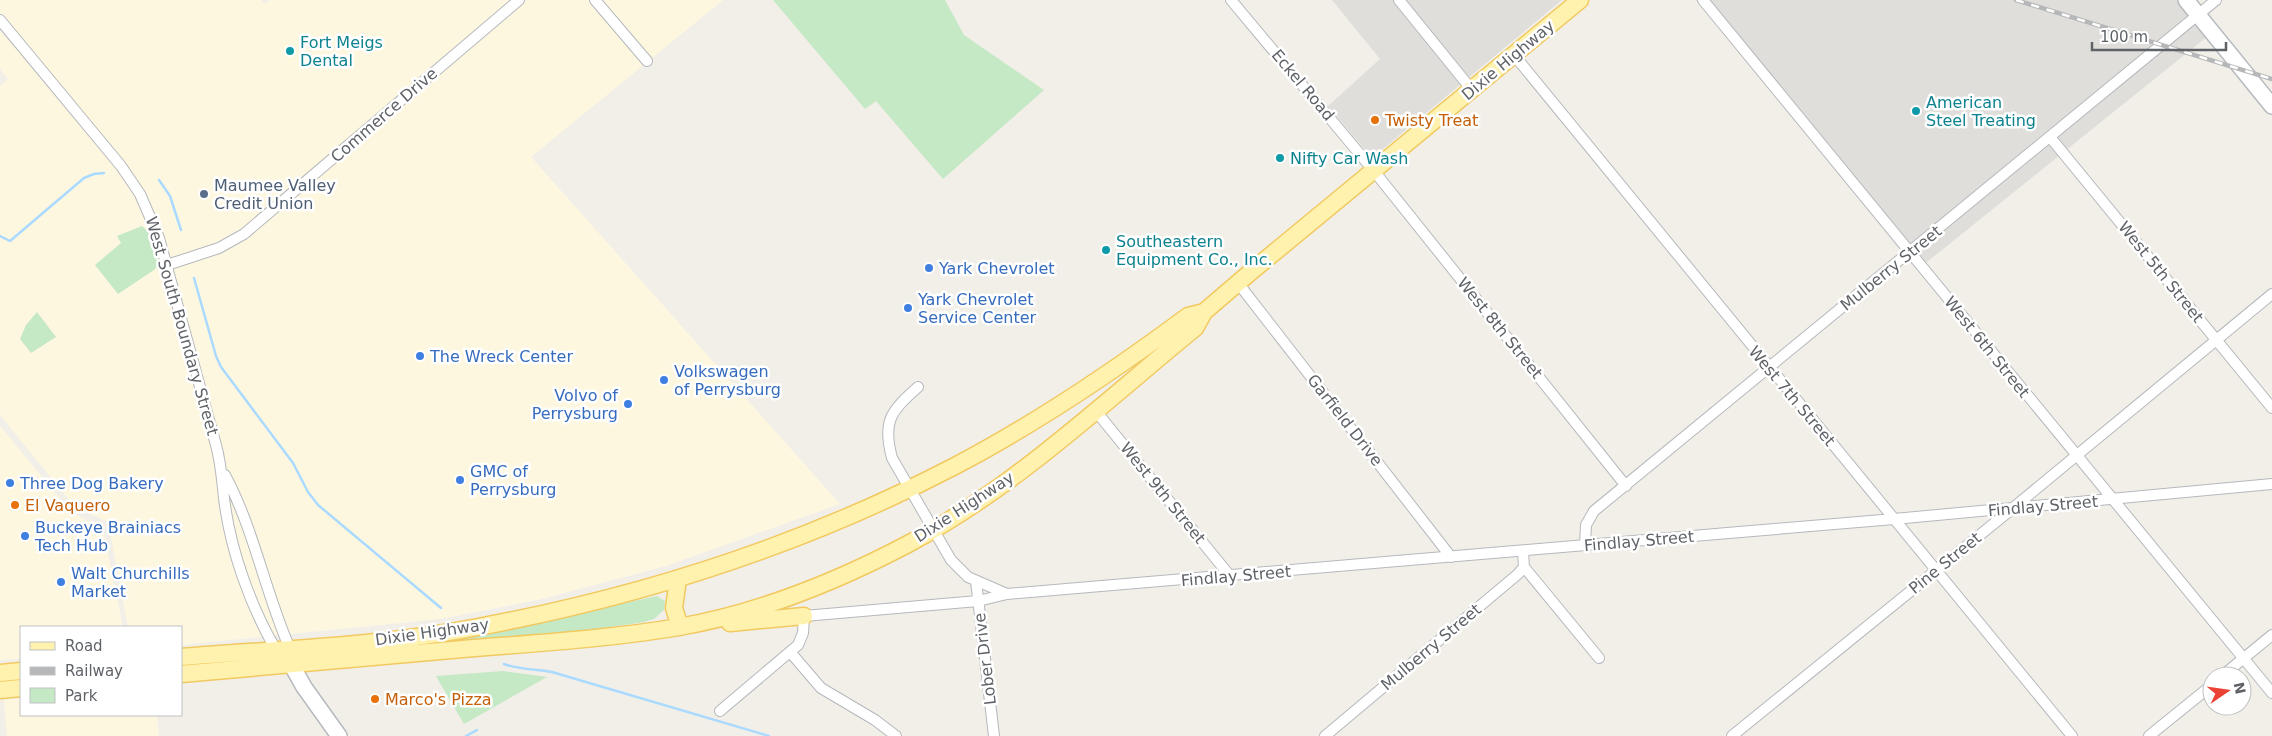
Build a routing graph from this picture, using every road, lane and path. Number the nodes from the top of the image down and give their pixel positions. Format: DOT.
graph roads {
  1 [pos="519,0"];
  2 [pos="595,0"];
  3 [pos="1231,0"];
  4 [pos="1399,0"];
  5 [pos="1580,0"];
  6 [pos="1703,0"];
  7 [pos="2186,0"];
  8 [pos="2216,0"];
  9 [pos="2198,15"];
  10 [pos="0,20"];
  11 [pos="1514,55"];
  12 [pos="647,61"];
  13 [pos="1472,90"];
  14 [pos="2272,106"];
  15 [pos="2050,137"];
  16 [pos="1374,171"];
  17 [pos="1911,252"];
  18 [pos="166,265"];
  19 [pos="1238,284"];
  20 [pos="2272,294"];
  21 [pos="1204,312"];
  22 [pos="2217,339"];
  23 [pos="1769,368"];
  24 [pos="918,387"];
  25 [pos="2272,408"];
  26 [pos="1095,410"];
  27 [pos="2076,455"];
  28 [pos="223,472"];
  29 [pos="2272,484"];
  30 [pos="1626,486"];
  31 [pos="909,489"];
  32 [pos="2113,500"];
  33 [pos="2013,508"];
  34 [pos="1894,520"];
  35 [pos="933,530"];
  36 [pos="1585,546"];
  37 [pos="1523,551"];
  38 [pos="1451,557"];
  39 [pos="1524,567"];
  40 [pos="1935,571"];
  41 [pos="1230,576"];
  42 [pos="678,579"];
  43 [pos="976,581"];
  44 [pos="1006,594"];
  45 [pos="978,601"];
  46 [pos="804,616"];
  47 [pos="680,627"];
  48 [pos="2272,635"];
  49 [pos="791,653"];
  50 [pos="286,655"];
  51 [pos="182,657"];
  52 [pos="1599,658"];
  53 [pos="2244,659"];
  54 [pos="2235,666"];
  55 [pos="182,669"];
  56 [pos="20,671"];
  57 [pos="0,672"];
  58 [pos="182,674"];
  59 [pos="20,688"];
  60 [pos="0,690"];
  61 [pos="2202,692"];
  62 [pos="2272,693"];
  63 [pos="720,711"];
  64 [pos="340,736"];
  65 [pos="896,736"];
  66 [pos="994,736"];
  67 [pos="1324,736"];
  68 [pos="1732,736"];
  69 [pos="2072,736"];
  70 [pos="2149,736"];
  1 -- 18 [label="street, Commerce Drive"];
  2 -- 12 [label="street"];
  3 -- 16 [label="street, Eckel Road"];
  4 -- 13 [label="street"];
  5 -- 11 [label="main road, Dixie Highway"];
  6 -- 17 [label="street, West 6th Street"];
  7 -- 9 [label="main road"];
  8 -- 9 [label="street, Mulberry Street"];
  9 -- 14 [label="main road"];
  9 -- 15 [label="street, Mulberry Street"];
  10 -- 18 [label="street, West South Boundary Street"];
  11 -- 13 [label="main road, Dixie Highway"];
  11 -- 23 [label="street, West 7th Street"];
  13 -- 16 [label="main road, Dixie Highway"];
  15 -- 17 [label="street, Mulberry Street"];
  15 -- 22 [label="street, West 5th Street"];
  16 -- 19 [label="main road, Dixie Highway"];
  16 -- 30 [label="street, West 8th Street"];
  17 -- 23 [label="street, Mulberry Street"];
  17 -- 27 [label="street, West 6th Street"];
  18 -- 28 [label="street, West South Boundary Street"];
  19 -- 21 [label="main road, Dixie Highway"];
  19 -- 38 [label="street, Garfield Drive"];
  20 -- 22 [label="street, Pine Street"];
  21 -- 26 [label="main road, Dixie Highway"];
  21 -- 31 [label="main road, Dixie Highway"];
  22 -- 25 [label="street, West 5th Street"];
  22 -- 27 [label="street, Pine Street"];
  23 -- 30 [label="street, Mulberry Street"];
  23 -- 34 [label="street, West 7th Street"];
  24 -- 31 [label="street, Findlay Street"];
  26 -- 35 [label="main road, Dixie Highway"];
  26 -- 41 [label="street, West 9th Street"];
  27 -- 32 [label="street, West 6th Street"];
  27 -- 33 [label="street, Pine Street"];
  28 -- 50 [label="street, West South Boundary Street"];
  28 -- 50 [label="street, West South Boundary Street"];
  29 -- 32 [label="street, Findlay Street"];
  30 -- 36 [label="street, Mulberry Street"];
  31 -- 35 [label="street, Findlay Street"];
  31 -- 42 [label="main road, Dixie Highway"];
  32 -- 33 [label="street, Findlay Street"];
  32 -- 53 [label="street, West 6th Street"];
  33 -- 34 [label="street, Findlay Street"];
  33 -- 40 [label="street, Pine Street"];
  34 -- 36 [label="street, Findlay Street"];
  34 -- 40 [label="street, West 7th Street"];
  35 -- 43 [label="street, Findlay Street"];
  35 -- 47 [label="main road, Dixie Highway"];
  36 -- 37 [label="street, Findlay Street"];
  37 -- 38 [label="street, Findlay Street"];
  37 -- 39 [label="street"];
  38 -- 41 [label="street, Findlay Street"];
  39 -- 52 [label="street"];
  39 -- 67 [label="street, Mulberry Street"];
  40 -- 68 [label="street, Pine Street"];
  40 -- 69 [label="street, West 7th Street"];
  41 -- 44 [label="street, Findlay Street"];
  42 -- 47 [label="main road"];
  42 -- 50 [label="main road, Dixie Highway"];
  43 -- 44 [label="street, Findlay Street"];
  43 -- 45 [label="street, Lober Drive"];
  44 -- 45 [label="street, Findlay Street"];
  45 -- 46 [label="street, Findlay Street"];
  45 -- 66 [label="street, Lober Drive"];
  46 -- 47 [label="main road"];
  46 -- 49 [label="street"];
  47 -- 50 [label="main road, Dixie Highway"];
  48 -- 53 [label="street"];
  49 -- 63 [label="street"];
  49 -- 65 [label="street"];
  50 -- 51 [label="main road, Dixie Highway"];
  50 -- 55 [label="main road"];
  50 -- 58 [label="main road, Dixie Highway"];
  50 -- 64 [label="main road, West South Boundary Street"];
  53 -- 54 [label="street"];
  53 -- 62 [label="street, West 6th Street"];
  56 -- 57 [label="main road"];
  59 -- 60 [label="main road"];
  61 -- 70 [label="street"];
}
